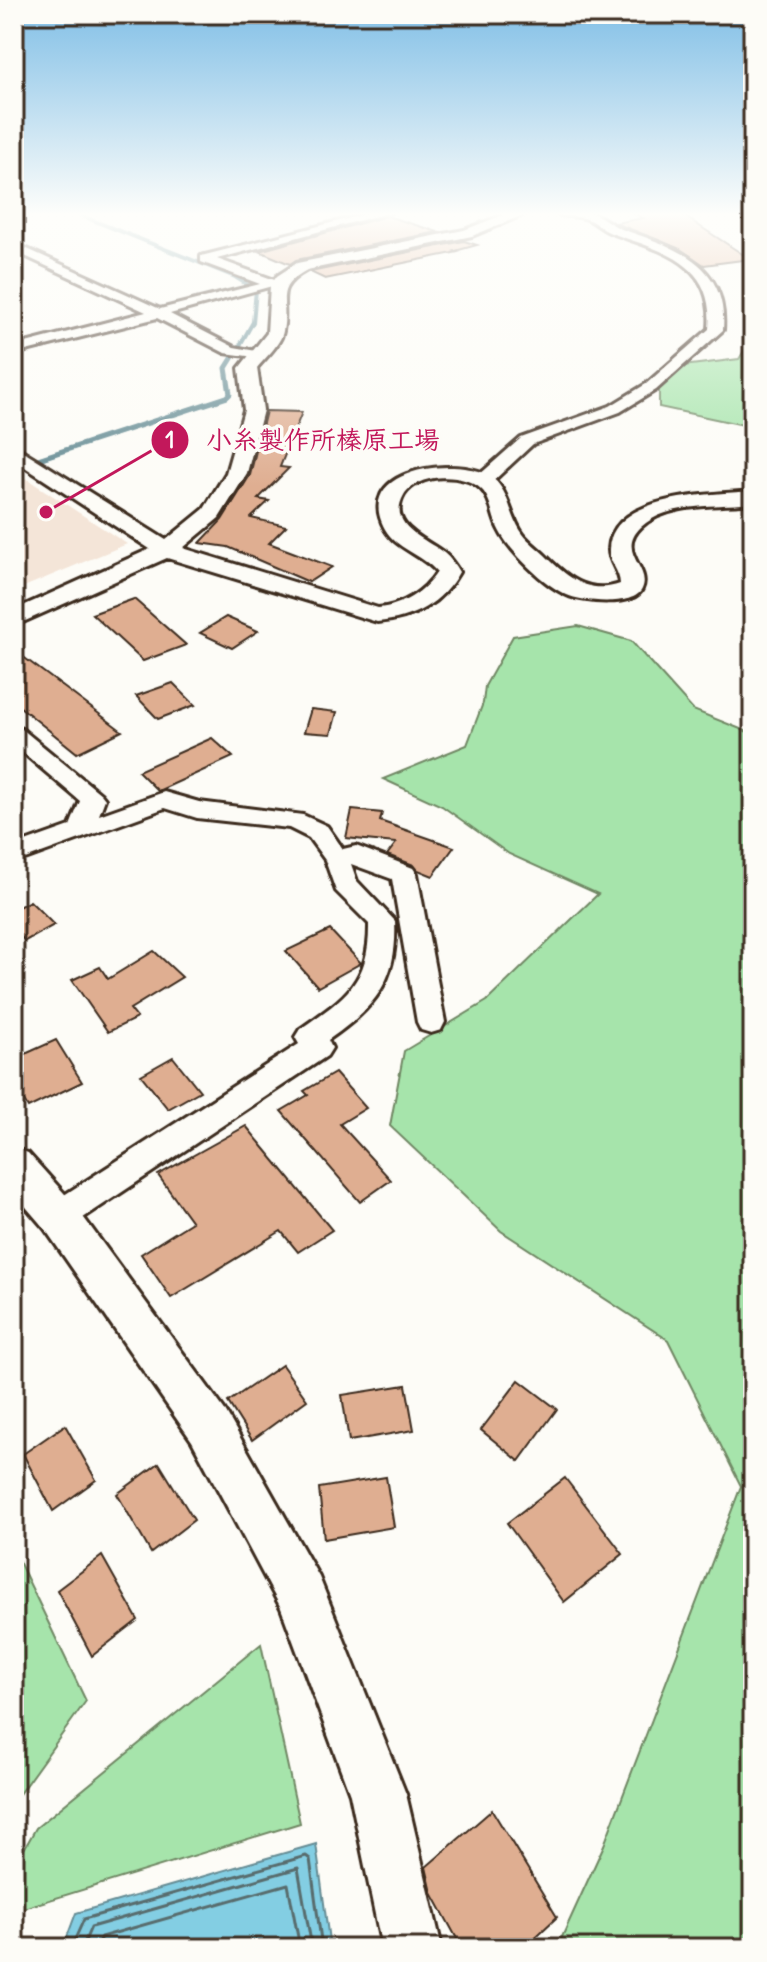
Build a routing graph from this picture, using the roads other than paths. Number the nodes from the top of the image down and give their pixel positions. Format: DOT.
graph roads {
  1 [pos="137,304"];
  2 [pos="198,304"];
  3 [pos="273,304"];
  4 [pos="714,304"];
  5 [pos="160,314"];
  6 [pos="14,350"];
  7 [pos="253,354"];
  8 [pos="23,459"];
  9 [pos="484,480"];
  10 [pos="753,497"];
  11 [pos="168,551"];
  12 [pos="14,619"];
  13 [pos="14,734"];
  14 [pos="81,829"];
  15 [pos="14,855"];
  16 [pos="337,859"];
  17 [pos="431,1022"];
  18 [pos="14,1165"];
  19 [pos="59,1216"];
  20 [pos="412,1948"];
  1 -- 5 [label="street"];
  2 -- 5 [label="street"];
  3 -- 7 [label="street"];
  4 -- 9 [label="street"];
  5 -- 6 [label="street"];
  5 -- 7 [label="street"];
  7 -- 11 [label="street"];
  8 -- 11 [label="street"];
  9 -- 10 [label="street"];
  9 -- 11 [label="street"];
  11 -- 12 [label="street"];
  13 -- 14 [label="street"];
  14 -- 15 [label="street"];
  14 -- 16 [label="street"];
  16 -- 17 [label="street"];
  16 -- 19 [label="street"];
  18 -- 19 [label="street"];
  19 -- 20 [label="street"];
}
